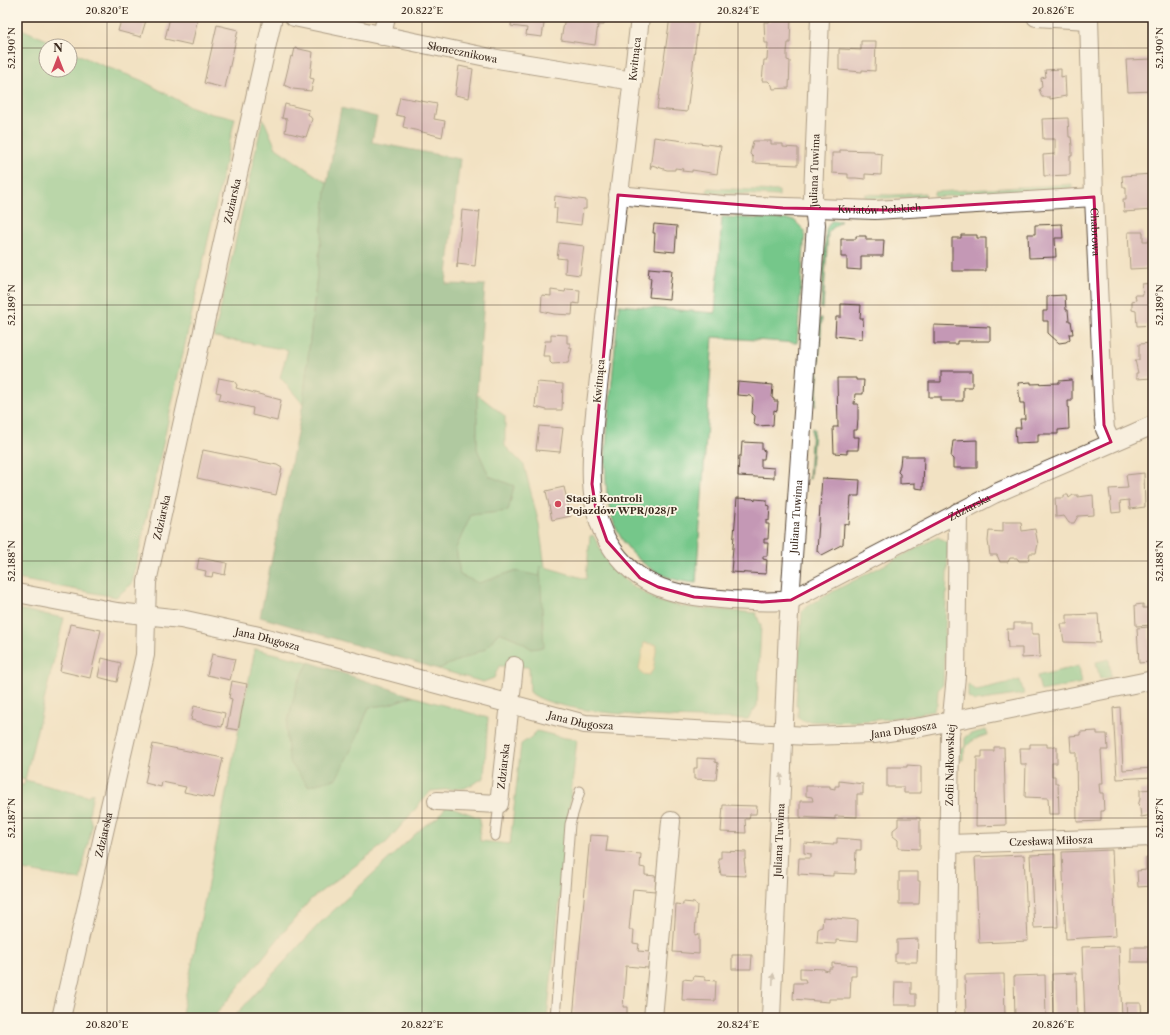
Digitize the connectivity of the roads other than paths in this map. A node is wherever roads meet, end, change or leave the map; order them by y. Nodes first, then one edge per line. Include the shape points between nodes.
1 (274, 17) edge
2 (294, 17) edge
3 (386, 17) edge
4 (640, 17) edge
5 (820, 17) edge
6 (1036, 17) edge
7 (1089, 19) edge
8 (382, 36) junction
9 (633, 81) junction
10 (618, 195) junction
11 (1094, 197) junction
12 (816, 209) junction
13 (1153, 425) edge
14 (1111, 442) junction
15 (958, 512) junction
16 (17, 593) edge
17 (791, 600) junction
18 (146, 615) junction
19 (514, 666) dead end
20 (1153, 680) edge
21 (510, 704) junction
22 (952, 721) junction
23 (783, 735) junction
24 (580, 791) dead end
25 (438, 801) dead end
26 (499, 804) junction
27 (671, 821) dead end
28 (495, 836) dead end
29 (1153, 837) edge
30 (949, 844) junction
31 (61, 1018) edge
32 (555, 1018) edge
33 (653, 1018) edge
34 (771, 1018) edge
35 (946, 1018) edge

1 - 18 street, Zdziarska via 147,582
2 - 8 street, Słonecznikowa
3 - 8 street
4 - 9 street, Kwitnąca
5 - 12 street, Juliana Tuwima via 813,197
6 - 7 street, Chabrowa
7 - 11 street, Chabrowa
8 - 9 street, Słonecznikowa via 491,58
9 - 10 street, Kwitnąca
10 - 12 street, Kwiatów Polskich via 723,205
10 - 17 street, Kwitnąca via 592,468 594,499 603,532 613,550 626,565 640,578 658,587 694,597 762,602
11 - 12 street, Kwiatów Polskich via 903,209
11 - 14 street, Chabrowa via 1104,421
12 - 17 street, Juliana Tuwima
13 - 14 street, Zdziarska
14 - 15 street, Zdziarska
15 - 17 street, Zdziarska
15 - 22 street, Zofii Nałkowskiej via 956,676
16 - 18 street, Jana Długosza via 116,612
17 - 23 street, Juliana Tuwima
18 - 21 street, Jana Długosza via 181,619 259,636
18 - 31 street, Zdziarska via 145,655
19 - 21 street, Zdziarska
20 - 22 street, Jana Długosza
21 - 23 street, Jana Długosza via 585,724
21 - 26 street, Zdziarska
22 - 23 street, Jana Długosza via 874,734
22 - 30 street, Zofii Nałkowskiej
34 -> 23 street, Juliana Tuwima
24 - 32 lane via 570,824
25 - 26 street
26 - 28 lane
27 - 33 street
29 - 30 street, Czesława Miłosza
30 - 35 street, Zofii Nałkowskiej

